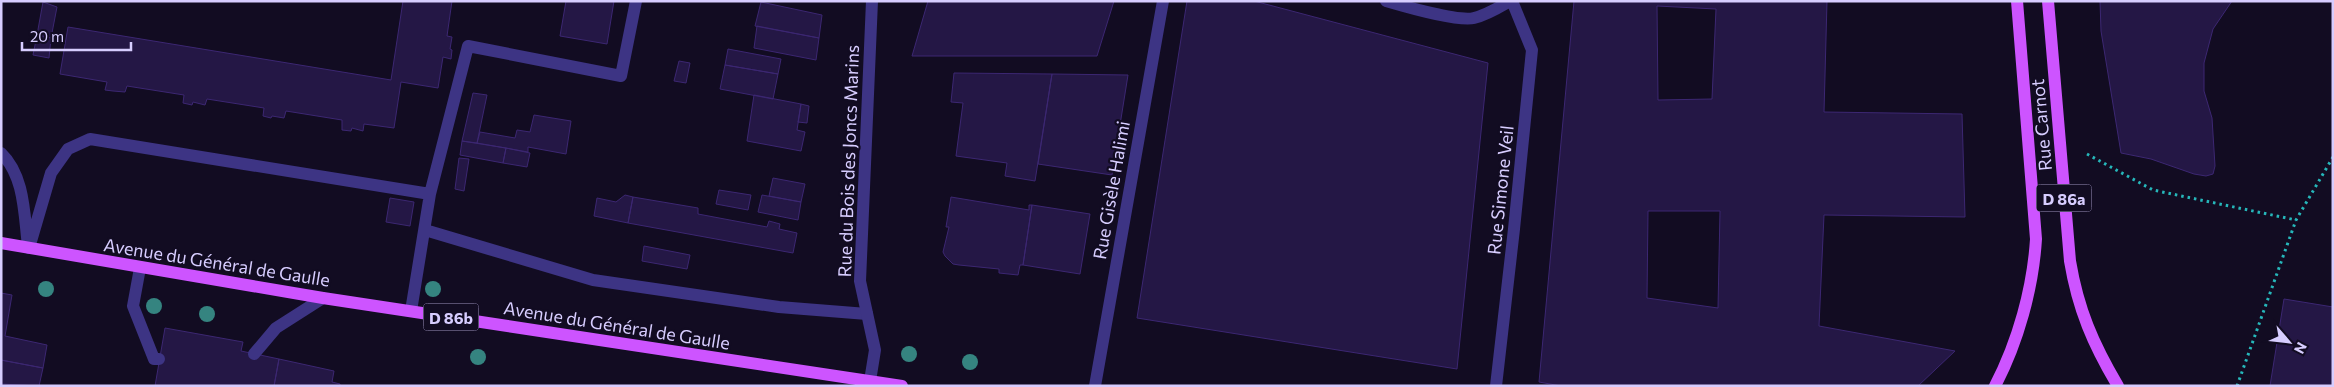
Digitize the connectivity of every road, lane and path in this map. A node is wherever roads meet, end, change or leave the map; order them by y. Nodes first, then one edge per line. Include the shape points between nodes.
1 (636, 1) edge
2 (872, 1) edge
3 (1163, 1) edge
4 (1386, 1) edge
5 (1511, 1) edge
6 (2017, 1) edge
7 (2048, 1) edge
8 (2059, 139) junction
9 (1, 153) edge
10 (2333, 156) edge
11 (430, 194) junction
12 (2296, 220) junction
13 (425, 230) junction
14 (1, 243) edge
15 (28, 248) junction
16 (140, 268) junction
17 (324, 298) junction
18 (411, 311) junction
19 (867, 314) junction
20 (254, 354) dead end
21 (159, 360) dead end
22 (870, 381) junction
23 (902, 386) edge
24 (1095, 386) edge
25 (1496, 386) edge
26 (1995, 386) edge
27 (2118, 386) edge
28 (2237, 386) edge

1 - 11 street via 621,76 468,46
2 - 19 street, Rue du Bois des Joncs Marins via 860,281
3 - 24 street, Rue Gisèle Halimi
4 - 5 street via 1472,19
5 - 25 street, Rue Simone Veil via 1532,50
6 - 26 main road, Rue Carnot / D 86a via 2035,246 2031,276 2013,344
7 - 8 main road, Rue Carnot / D 86a
8 - 12 path via 2153,190
8 - 27 main road, Rue Carnot / D 86a via 2074,287 2097,350
9 - 15 street via 8,160 21,191
10 - 12 path
11 - 13 street
11 - 15 street via 90,140 68,149 51,174
12 - 28 path
13 - 18 street
13 - 19 street via 593,280 779,307
14 - 15 main road, Avenue du Général de Gaulle / D 86b
15 - 16 main road, Avenue du Général de Gaulle / D 86b
16 - 17 main road, Avenue du Général de Gaulle / D 86b
16 - 21 street via 133,306 154,359
17 - 18 main road, Avenue du Général de Gaulle / D 86b
17 - 20 street via 276,328
18 - 22 main road, Avenue du Général de Gaulle / D 86b
19 - 22 street, Rue du Bois des Joncs Marins via 875,350
22 - 23 main road, Avenue du Général de Gaulle / D 86b

